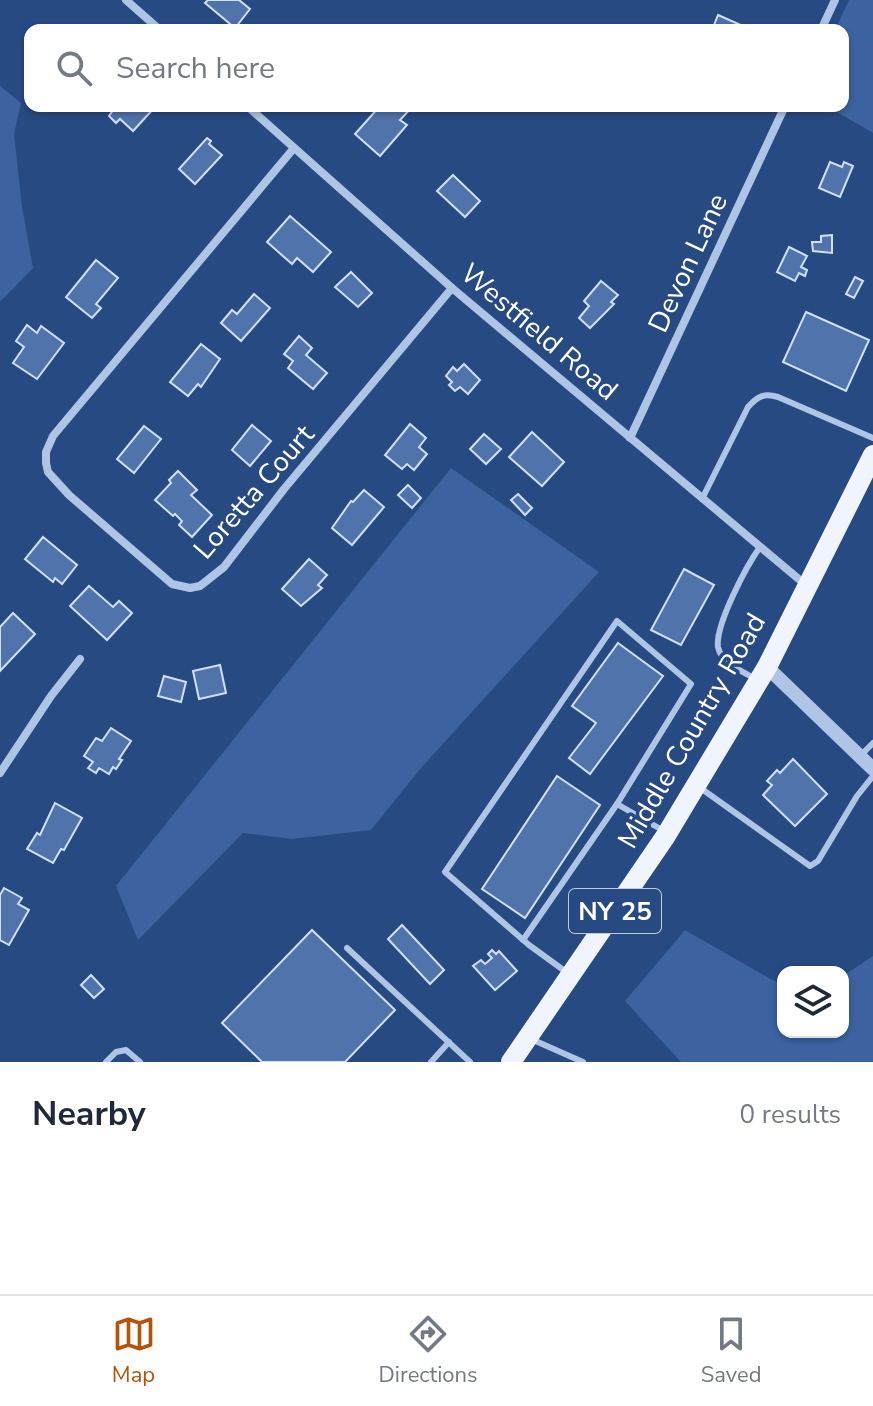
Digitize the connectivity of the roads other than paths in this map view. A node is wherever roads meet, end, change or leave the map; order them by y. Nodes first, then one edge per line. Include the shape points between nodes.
1 (126, 0) edge
2 (835, 0) edge
3 (153, 24) edge
4 (824, 24) edge
5 (254, 112) edge
6 (782, 112) edge
7 (294, 148) junction
8 (452, 288) junction
9 (630, 438) junction
10 (873, 438) edge
11 (871, 465) edge
12 (702, 499) junction
13 (760, 547) junction
14 (807, 586) junction
15 (80, 659) dead end
16 (763, 674) junction
17 (873, 743) edge
18 (860, 756) junction
19 (873, 769) edge
20 (0, 773) edge
21 (873, 776) edge
22 (696, 785) junction
23 (617, 804) junction
24 (667, 833) junction
25 (523, 940) junction
26 (347, 948) dead end
27 (572, 976) junction
28 (528, 1038) junction
29 (449, 1042) junction
30 (106, 1062) edge
31 (140, 1062) edge
32 (431, 1062) edge
33 (470, 1062) edge
34 (511, 1062) edge
35 (583, 1062) edge

1 - 3 street
2 - 4 street
5 - 7 street, Westfield Road
6 - 9 street, Devon Lane
7 - 8 street, Westfield Road
7 - 8 street, Loretta Court via 53,436 46,452 48,472 101,524 172,584 200,586 224,567
8 - 9 street, Westfield Road
9 - 12 street, Westfield Road
10 - 12 lane via 778,397 757,397
11 - 14 main road, Middle Country Road / NY 25
12 - 13 street, Westfield Road
13 - 14 street, Westfield Road
13 - 16 lane via 736,588 718,647 730,664
14 - 16 main road, Middle Country Road / NY 25
15 - 20 street
16 - 18 street
16 - 22 main road, Middle Country Road / NY 25
17 - 18 lane
18 - 19 street
21 - 22 lane via 810,866
22 - 24 main road, Middle Country Road / NY 25
23 - 24 lane
23 - 25 lane
23 - 25 lane via 691,684 617,621 445,872
24 - 27 main road, Middle Country Road / NY 25
25 - 27 lane
26 - 29 lane
27 - 28 main road, Middle Country Road / NY 25
28 - 34 main road, Middle Country Road / NY 25
28 - 35 lane
29 - 32 lane
29 - 33 lane
30 - 31 lane via 126,1050

